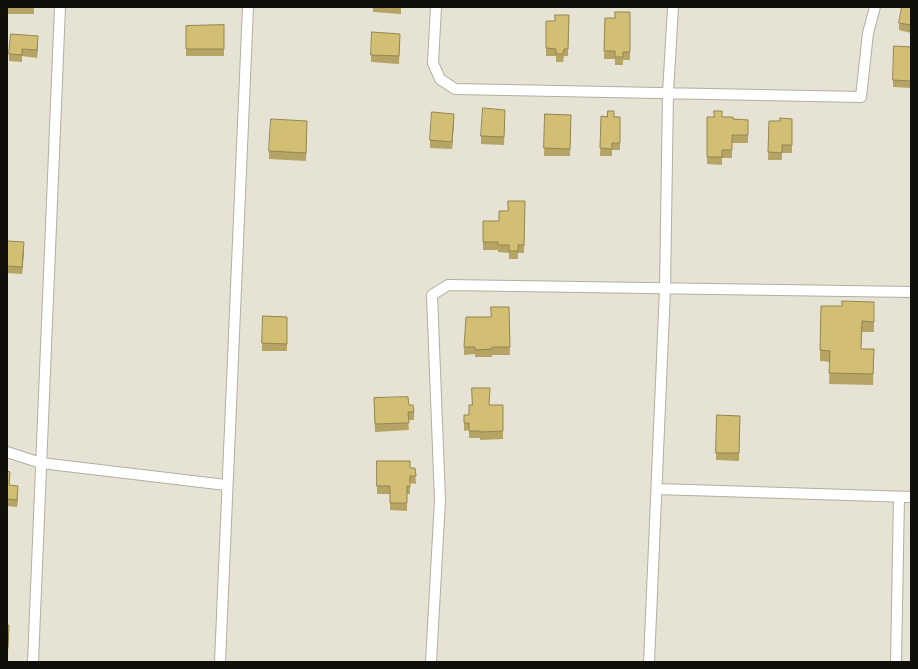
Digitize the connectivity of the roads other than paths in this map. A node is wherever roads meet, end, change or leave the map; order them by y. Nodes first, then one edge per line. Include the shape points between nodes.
1 (60, 7) edge
2 (248, 7) edge
3 (436, 7) edge
4 (673, 7) edge
5 (875, 7) edge
6 (668, 93) junction
7 (665, 289) junction
8 (911, 292) edge
9 (7, 452) edge
10 (41, 463) junction
11 (226, 485) junction
12 (657, 489) junction
13 (899, 497) junction
14 (911, 497) edge
15 (33, 662) edge
16 (220, 662) edge
17 (431, 662) edge
18 (649, 662) edge
19 (896, 662) edge

1 - 10 lane
2 - 11 lane
3 - 6 lane via 433,63 440,79 455,88
4 - 6 lane
5 - 6 lane via 868,33 861,97
6 - 7 lane
7 - 8 lane
7 - 12 lane
7 - 17 lane via 448,285 432,295 440,500
9 - 10 lane
10 - 11 lane
10 - 15 lane
11 - 16 lane
12 - 13 lane
12 - 18 lane
13 - 14 lane
13 - 19 lane

